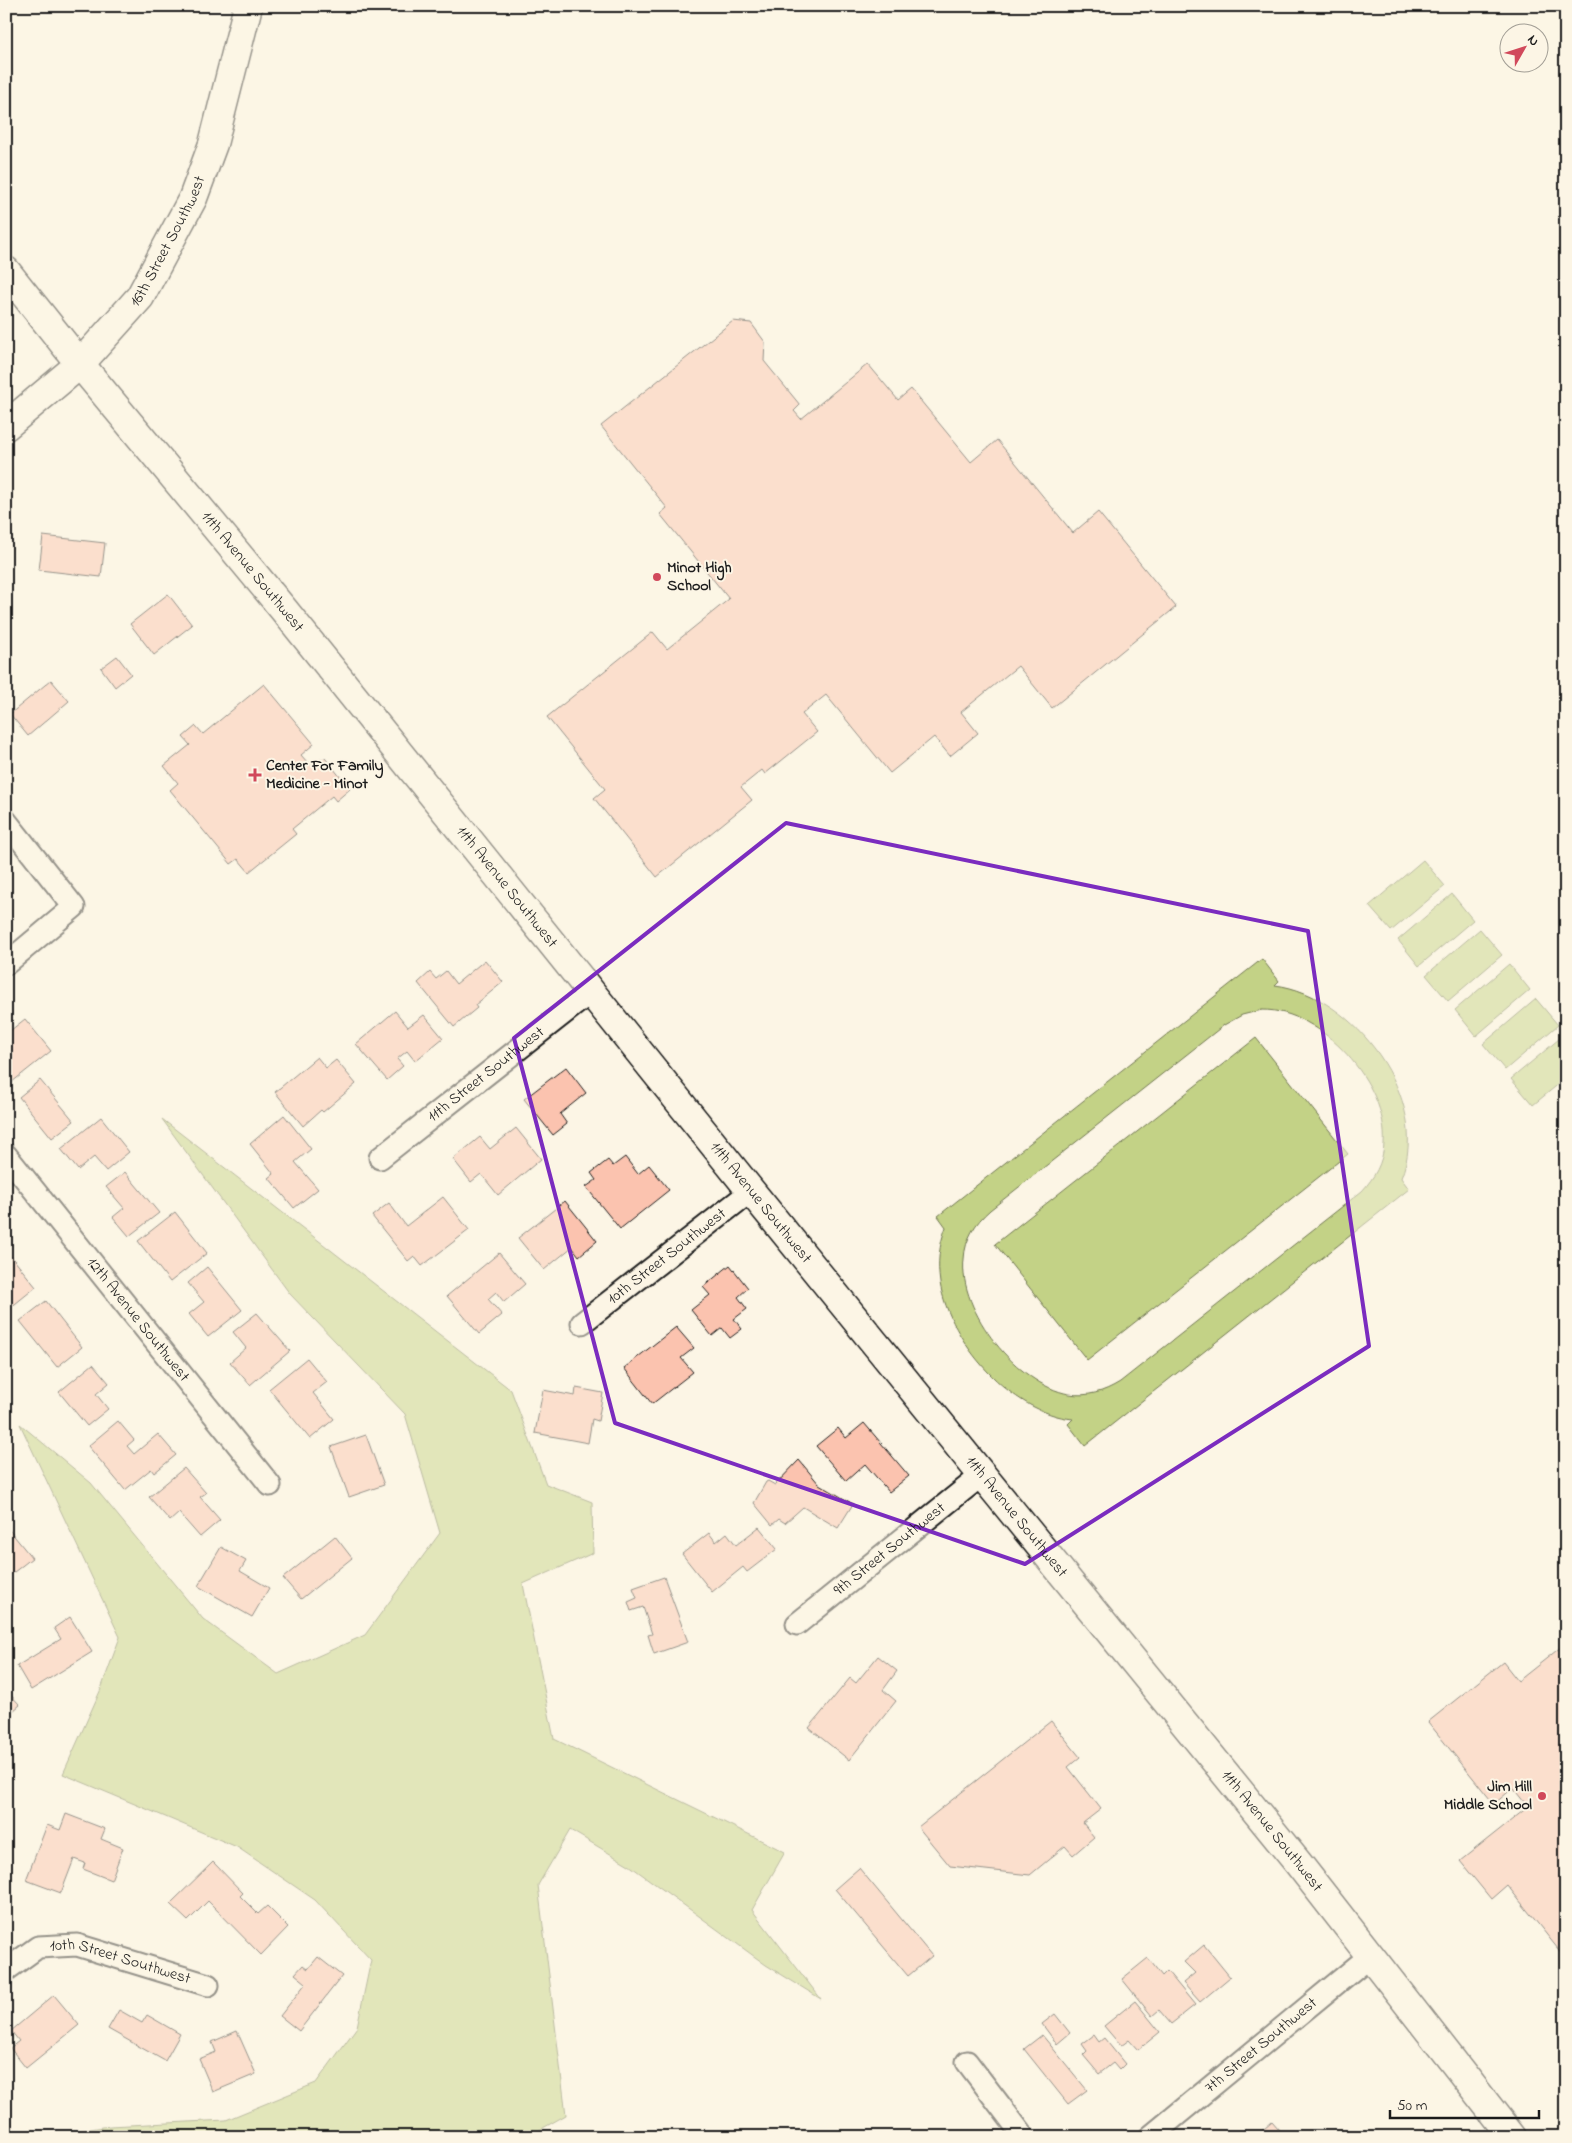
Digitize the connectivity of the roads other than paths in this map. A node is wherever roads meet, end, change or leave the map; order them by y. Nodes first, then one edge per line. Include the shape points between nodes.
1 (248, 6) edge
2 (6, 271) edge
3 (80, 364) junction
4 (6, 426) edge
5 (6, 821) edge
6 (6, 964) edge
7 (592, 992) junction
8 (6, 1156) edge
9 (380, 1158) dead end
10 (751, 1190) junction
11 (582, 1323) dead end
12 (982, 1475) junction
13 (270, 1485) dead end
14 (797, 1624) dead end
15 (1371, 1955) junction
16 (6, 1970) edge
17 (208, 1985) dead end
18 (967, 2062) dead end
19 (1024, 2137) edge
20 (1150, 2137) edge
21 (1512, 2137) edge

1 - 3 street, 16th Street Southwest via 213,144 193,198 140,297
2 - 3 street, 11th Avenue Southwest
3 - 4 street, 16th Street Southwest
3 - 7 street, 11th Avenue Southwest via 284,610
5 - 6 street via 74,906
7 - 9 street, 11th Street Southwest
7 - 10 street, 11th Avenue Southwest
8 - 13 street, 12th Avenue Southwest
10 - 11 street, 10th Street Southwest
10 - 12 street, 11th Avenue Southwest
12 - 14 street, 9th Street Southwest
12 - 15 street, 11th Avenue Southwest
15 - 20 street, 7th Street Southwest
15 - 21 street, 11th Avenue Southwest
16 - 17 street, 10th Street Southwest via 38,1947 77,1945
18 - 19 street

